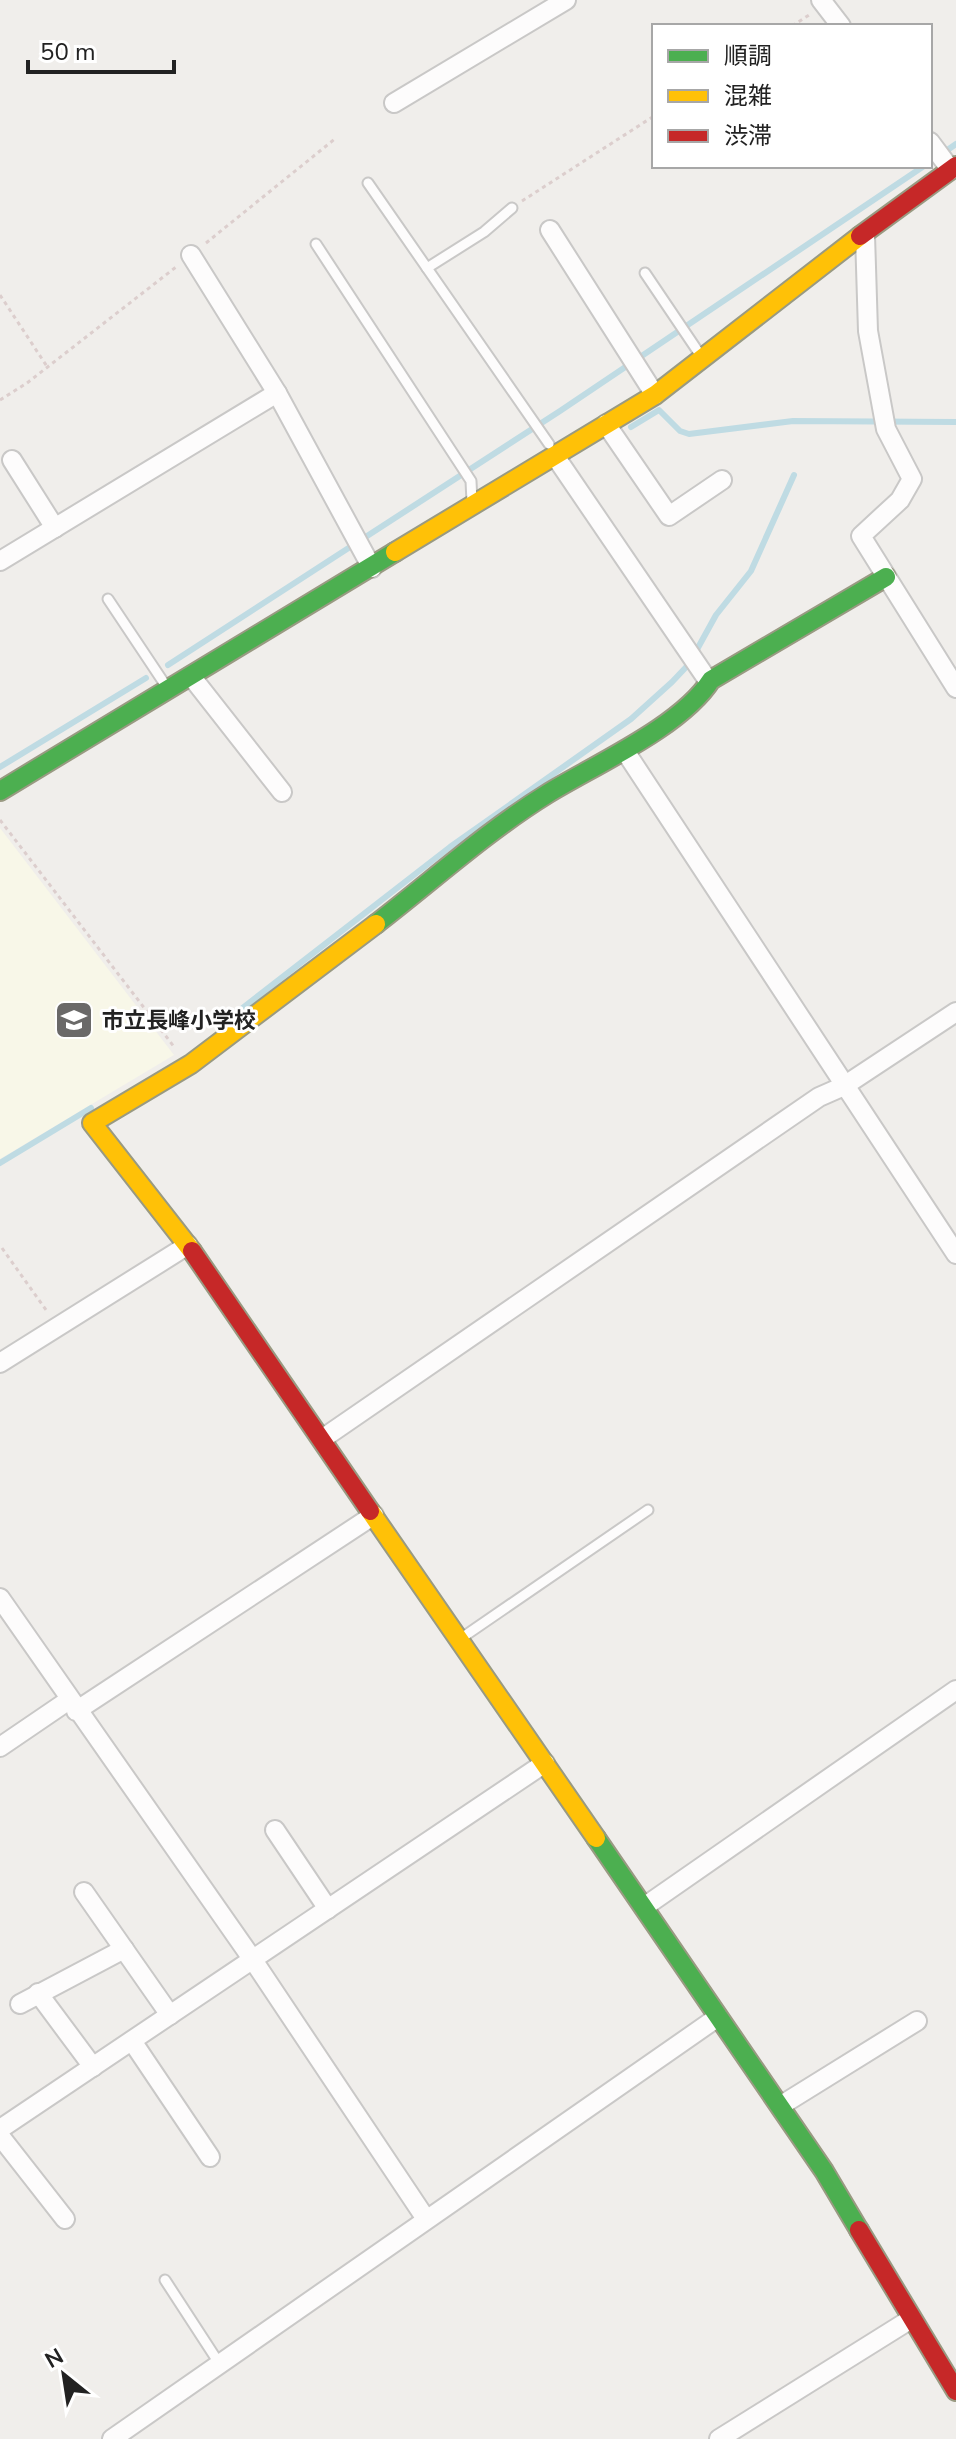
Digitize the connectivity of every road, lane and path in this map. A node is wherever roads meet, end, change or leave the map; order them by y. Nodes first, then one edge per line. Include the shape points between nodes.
1 (566, 0) edge
2 (821, 0) edge
3 (839, 24) edge
4 (394, 103) dead end
5 (652, 117) edge
6 (336, 138) dead end
7 (932, 144) edge
8 (954, 168) edge
9 (368, 183) dead end
10 (512, 208) joint
11 (550, 230) dead end
12 (865, 235) junction
13 (316, 244) dead end
14 (191, 255) junction
15 (427, 268) junction
16 (645, 273) dead end
17 (0, 295) edge
18 (703, 359) junction
19 (48, 368) junction
20 (277, 393) junction
21 (655, 395) junction
22 (0, 400) edge
23 (606, 424) junction
24 (552, 450) junction
25 (12, 460) dead end
26 (722, 480) dead end
27 (473, 507) junction
28 (55, 528) junction
29 (0, 561) edge
30 (372, 568) junction
31 (886, 577) junction
32 (108, 599) dead end
33 (191, 676) junction
34 (709, 682) junction
35 (168, 688) junction
36 (956, 688) edge
37 (625, 751) junction
38 (1, 788) edge
39 (282, 792) dead end
40 (0, 820) edge
41 (956, 1012) edge
42 (177, 1051) dead end
43 (844, 1086) junction
44 (188, 1245) junction
45 (2, 1248) dead end
46 (956, 1254) edge
47 (57, 1327) junction
48 (0, 1363) edge
49 (322, 1439) junction
50 (648, 1510) dead end
51 (374, 1515) junction
52 (0, 1598) edge
53 (460, 1639) junction
54 (956, 1690) edge
55 (72, 1705) junction
56 (0, 1747) edge
57 (545, 1763) junction
58 (275, 1830) dead end
59 (84, 1892) dead end
60 (644, 1907) junction
61 (328, 1909) junction
62 (124, 1949) junction
63 (253, 1960) junction
64 (38, 1993) junction
65 (20, 2004) dead end
66 (170, 2015) junction
67 (718, 2017) junction
68 (917, 2021) dead end
69 (132, 2041) junction
70 (93, 2067) junction
71 (780, 2106) junction
72 (0, 2129) edge
73 (0, 2136) edge
74 (210, 2157) dead end
75 (65, 2219) dead end
76 (426, 2219) junction
77 (165, 2280) dead end
78 (911, 2319) junction
79 (219, 2363) junction
80 (956, 2391) edge
81 (112, 2439) edge
82 (719, 2439) edge

1 - 4 street
2 - 3 street
5 - 10 path
6 - 14 path
7 - 8 street
8 - 12 street
9 - 15 lane
10 - 15 lane
11 - 21 street
12 - 18 street
12 - 31 street via 868,331 886,429 912,479 900,500 861,536
13 - 27 lane via 471,481
14 - 19 path
14 - 20 street
15 - 24 lane
16 - 18 lane
17 - 19 path
18 - 21 street
19 - 22 path
20 - 28 street
20 - 30 street
21 - 23 street
23 - 24 street
23 - 26 street via 669,516
24 - 27 street
24 - 34 street
25 - 28 street
27 - 30 street
28 - 29 street
30 - 33 street
31 - 34 street
31 - 36 street
32 - 35 lane
33 - 35 street
33 - 39 street
34 - 37 street via 702,694
35 - 38 street
37 - 43 street
37 - 44 street via 545,795 191,1064 92,1123
40 - 42 path
41 - 43 street
43 - 46 street
43 - 49 street via 819,1097
44 - 47 street
44 - 49 street
45 - 47 path
47 - 48 street
49 - 51 street
50 - 53 lane
51 - 53 street
51 - 55 street
52 - 55 street
53 - 57 street
54 - 60 street
55 - 56 street
55 - 63 street
57 - 60 street
57 - 61 street
58 - 61 street
59 - 62 street
60 - 67 street
61 - 63 street
62 - 64 street
62 - 66 street
63 - 66 street
63 - 76 street
64 - 65 street
64 - 70 street
66 - 69 street
67 - 71 street
67 - 76 street
68 - 71 street
69 - 70 street
69 - 74 street
70 - 72 street
71 - 78 street
73 - 75 street
76 - 79 street
77 - 79 lane
78 - 80 street
78 - 82 street
79 - 81 street

